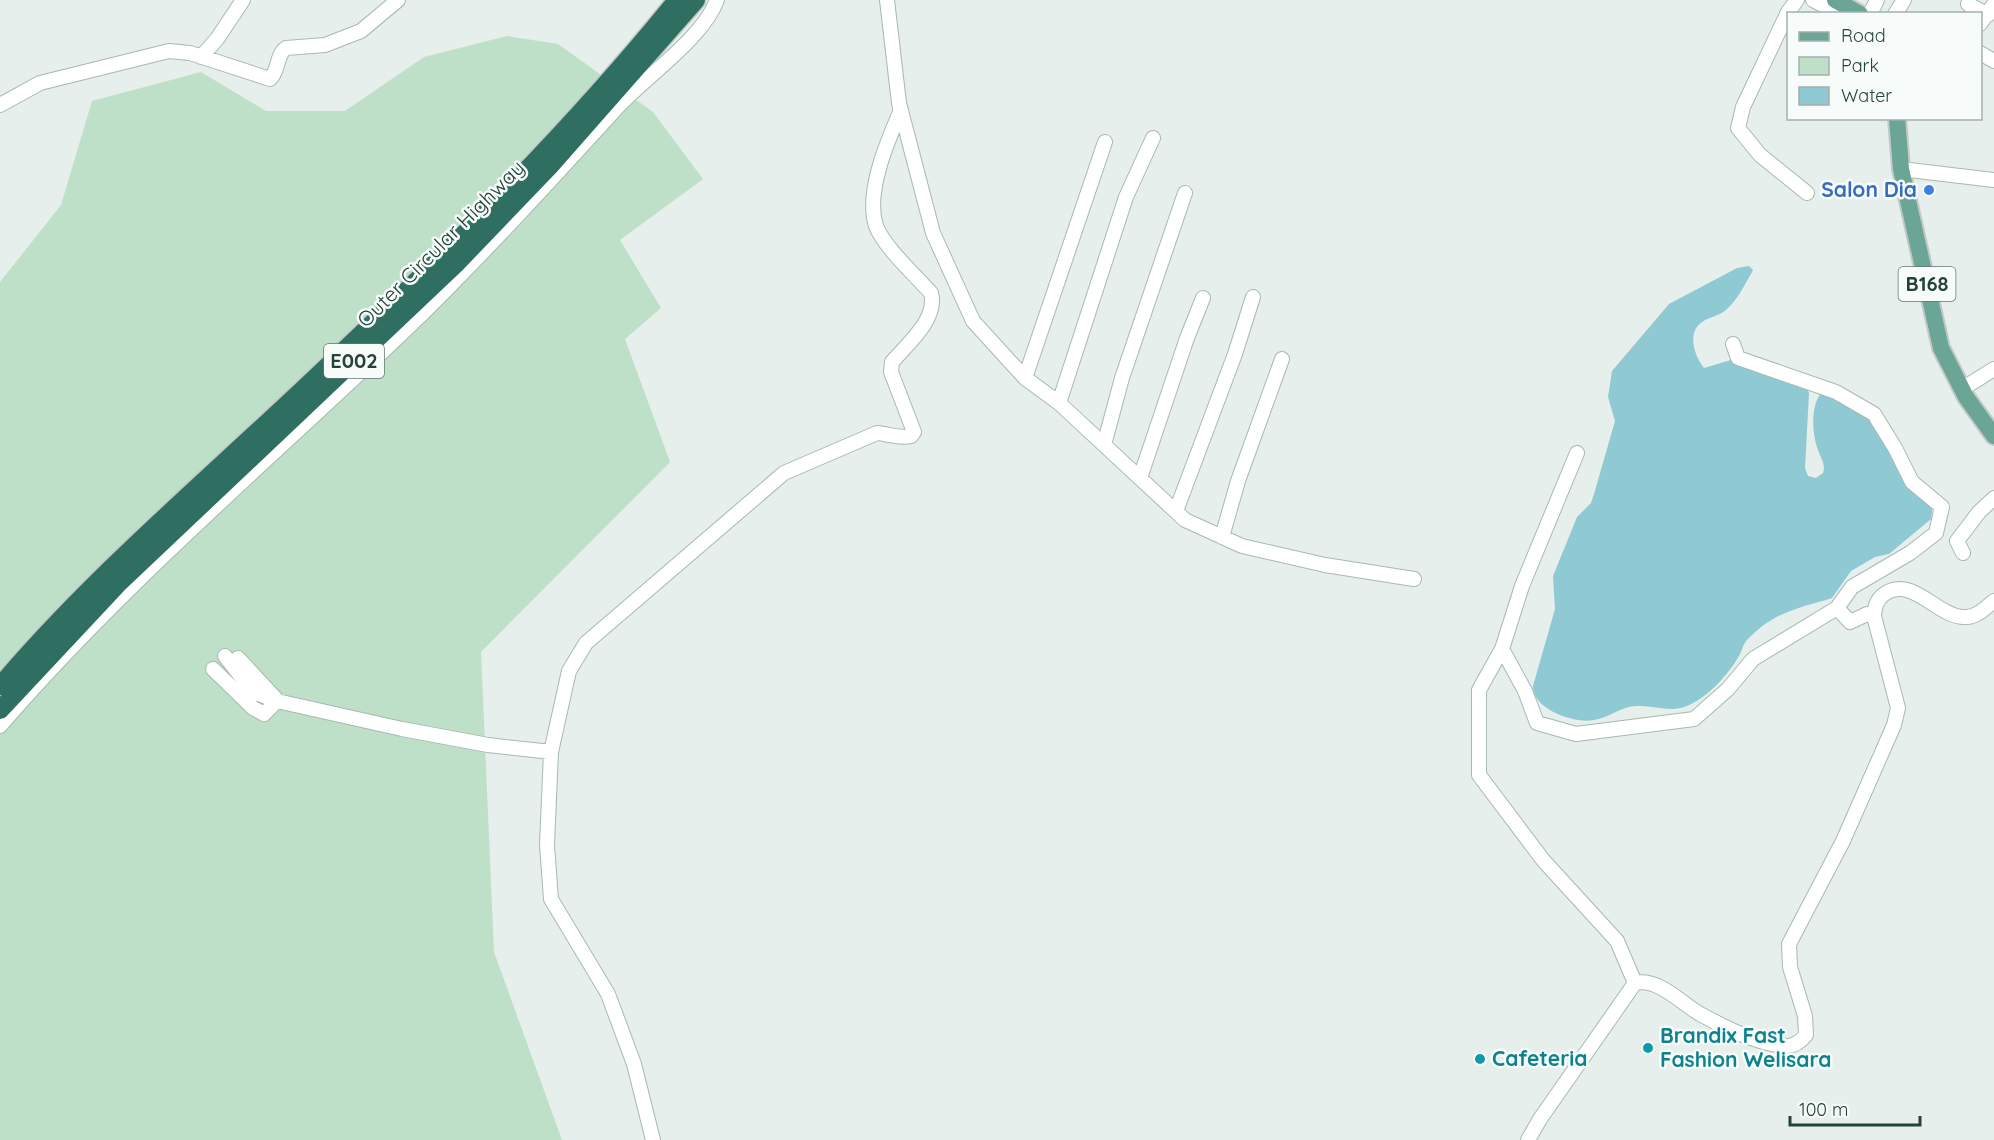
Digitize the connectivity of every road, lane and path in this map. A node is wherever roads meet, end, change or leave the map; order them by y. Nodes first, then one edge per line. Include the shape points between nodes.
1 (243, 0) edge
2 (398, 0) edge
3 (678, 0) edge
4 (696, 0) edge
5 (717, 0) edge
6 (887, 0) edge
7 (1813, 0) edge
8 (1836, 0) edge
9 (1968, 4) dead end
10 (1837, 12) edge
11 (1857, 12) edge
12 (1787, 14) edge
13 (1988, 14) edge
14 (201, 57) junction
15 (0, 105) edge
16 (901, 110) junction
17 (1897, 120) edge
18 (1153, 138) dead end
19 (1105, 142) dead end
20 (1901, 169) junction
21 (1994, 180) edge
22 (1185, 193) dead end
23 (1807, 193) dead end
24 (1253, 297) dead end
25 (1203, 298) dead end
26 (1733, 344) dead end
27 (1282, 359) dead end
28 (1994, 369) edge
29 (1025, 378) junction
30 (1962, 389) junction
31 (1059, 403) junction
32 (1994, 436) edge
33 (1104, 445) junction
34 (1577, 453) dead end
35 (1140, 478) junction
36 (1994, 498) edge
37 (1176, 512) junction
38 (1222, 537) junction
39 (1963, 553) dead end
40 (1414, 579) dead end
41 (1994, 601) edge
42 (1837, 608) junction
43 (1874, 616) junction
44 (1502, 649) junction
45 (231, 657) dead end
46 (213, 669) dead end
47 (0, 686) edge
48 (277, 701) junction
49 (0, 710) edge
50 (0, 726) edge
51 (551, 752) junction
52 (1635, 983) junction
53 (653, 1140) edge
54 (1528, 1140) edge

1 - 14 street
2 - 14 street via 361,31 325,45 286,48 270,79
3 - 47 highway, Outer Circular Highway / E002 via 497,201 102,578
4 - 49 highway, Outer Circular Highway / E002 via 550,166 456,264 118,584
5 - 50 street via 699,29 625,98 419,316 109,611
6 - 16 street
7 - 10 street
8 - 11 main road
9 - 13 street
12 - 23 street via 1743,107 1738,128 1760,155
14 - 15 street via 169,51 40,83
16 - 29 street via 933,233 973,321
16 - 51 street via 882,153 874,209 883,238 931,294 934,304 931,315 892,362 891,372 914,432 902,439 877,433 784,473 586,644 569,671
17 - 20 main road, B168
18 - 31 street via 1126,197
19 - 29 street
20 - 21 street
20 - 30 main road, B168 via 1941,348
22 - 33 street via 1122,378
24 - 37 street
25 - 35 street
26 - 42 street via 1738,358 1836,392 1874,414 1912,482 1942,507 1936,533 1852,587
27 - 38 street
28 - 30 street
29 - 31 street
30 - 32 main road, B168
31 - 33 street
33 - 35 street
34 - 44 street via 1522,586
35 - 37 street
36 - 39 street via 1957,541
37 - 38 street
38 - 40 street via 1242,546 1325,565
41 - 43 street via 1974,616 1963,618 1915,592 1899,589 1880,598
42 - 43 street via 1850,622 1867,614
42 - 44 street via 1753,659 1728,689 1694,719 1647,726 1575,734 1537,723
43 - 52 street via 1898,708 1842,841 1790,944 1790,967 1805,1016 1806,1035 1799,1043 1787,1046 1752,1037 1701,1014 1654,984
44 - 52 street via 1479,690 1479,775 1543,860 1617,941
45 - 48 street
46 - 48 street via 264,714
48 - 51 street via 488,745
51 - 53 street via 547,845 551,899 608,994 634,1064
52 - 54 street

